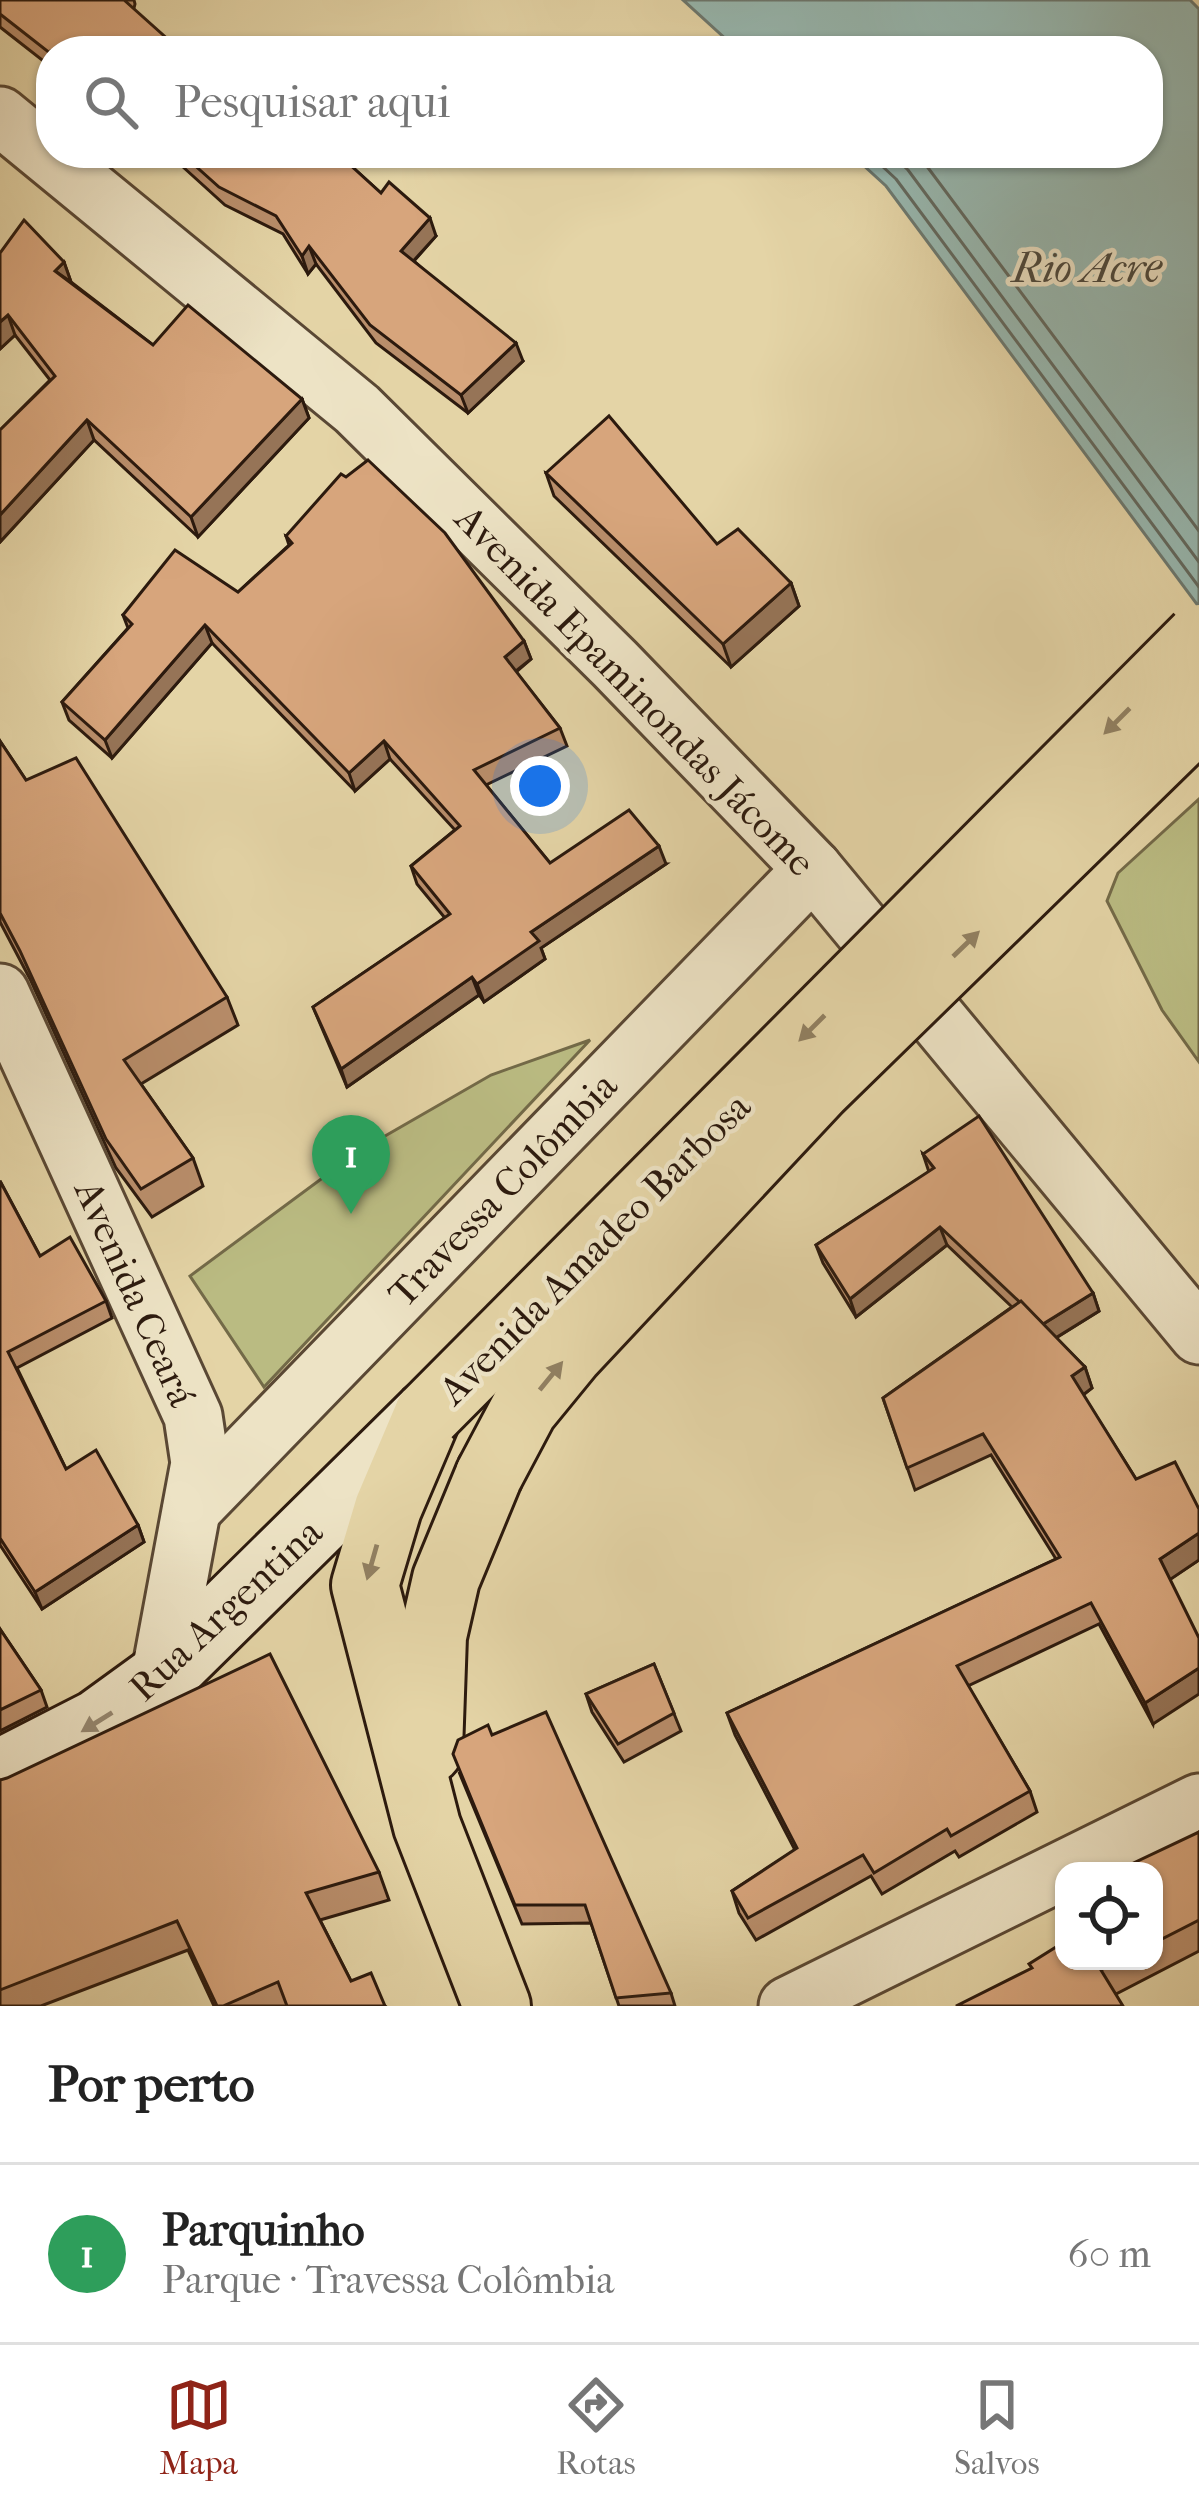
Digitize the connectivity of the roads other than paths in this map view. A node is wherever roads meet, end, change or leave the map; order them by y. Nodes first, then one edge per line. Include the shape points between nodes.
1 (0, 116) edge
2 (36, 146) edge
3 (63, 168) edge
4 (1199, 638) edge
5 (1199, 716) edge
6 (813, 868) junction
7 (0, 993) edge
8 (1199, 1335) edge
9 (428, 1414) junction
10 (192, 1509) junction
11 (160, 1678) junction
12 (0, 1773) edge
13 (1199, 1803) edge
14 (427, 1826) junction
15 (497, 2006) edge
16 (788, 2006) edge

1 - 2 street, Avenida Epaminondas Jácome
3 - 6 street, Avenida Epaminondas Jácome via 357,409
4 -> 9 main road, Avenida Amadeo Barbosa, bridge
14 -> 5 main road, Avenida Amadeo Barbosa, bridge via 433,1636 446,1579 524,1409 818,1088
6 - 8 street, Avenida Epaminondas Jácome
6 - 10 street, Travessa Colômbia
7 - 10 street, Avenida Ceará via 193,1416 200,1463
9 - 11 street, Rua Argentina
9 -> 14 main road, Avenida Amadeo Barbosa via 365,1585
10 - 11 street, Avenida Ceará
11 -> 12 street, Rua Argentina via 98,1723
13 - 16 street
14 - 15 main road, Avenida Amadeo Barbosa

